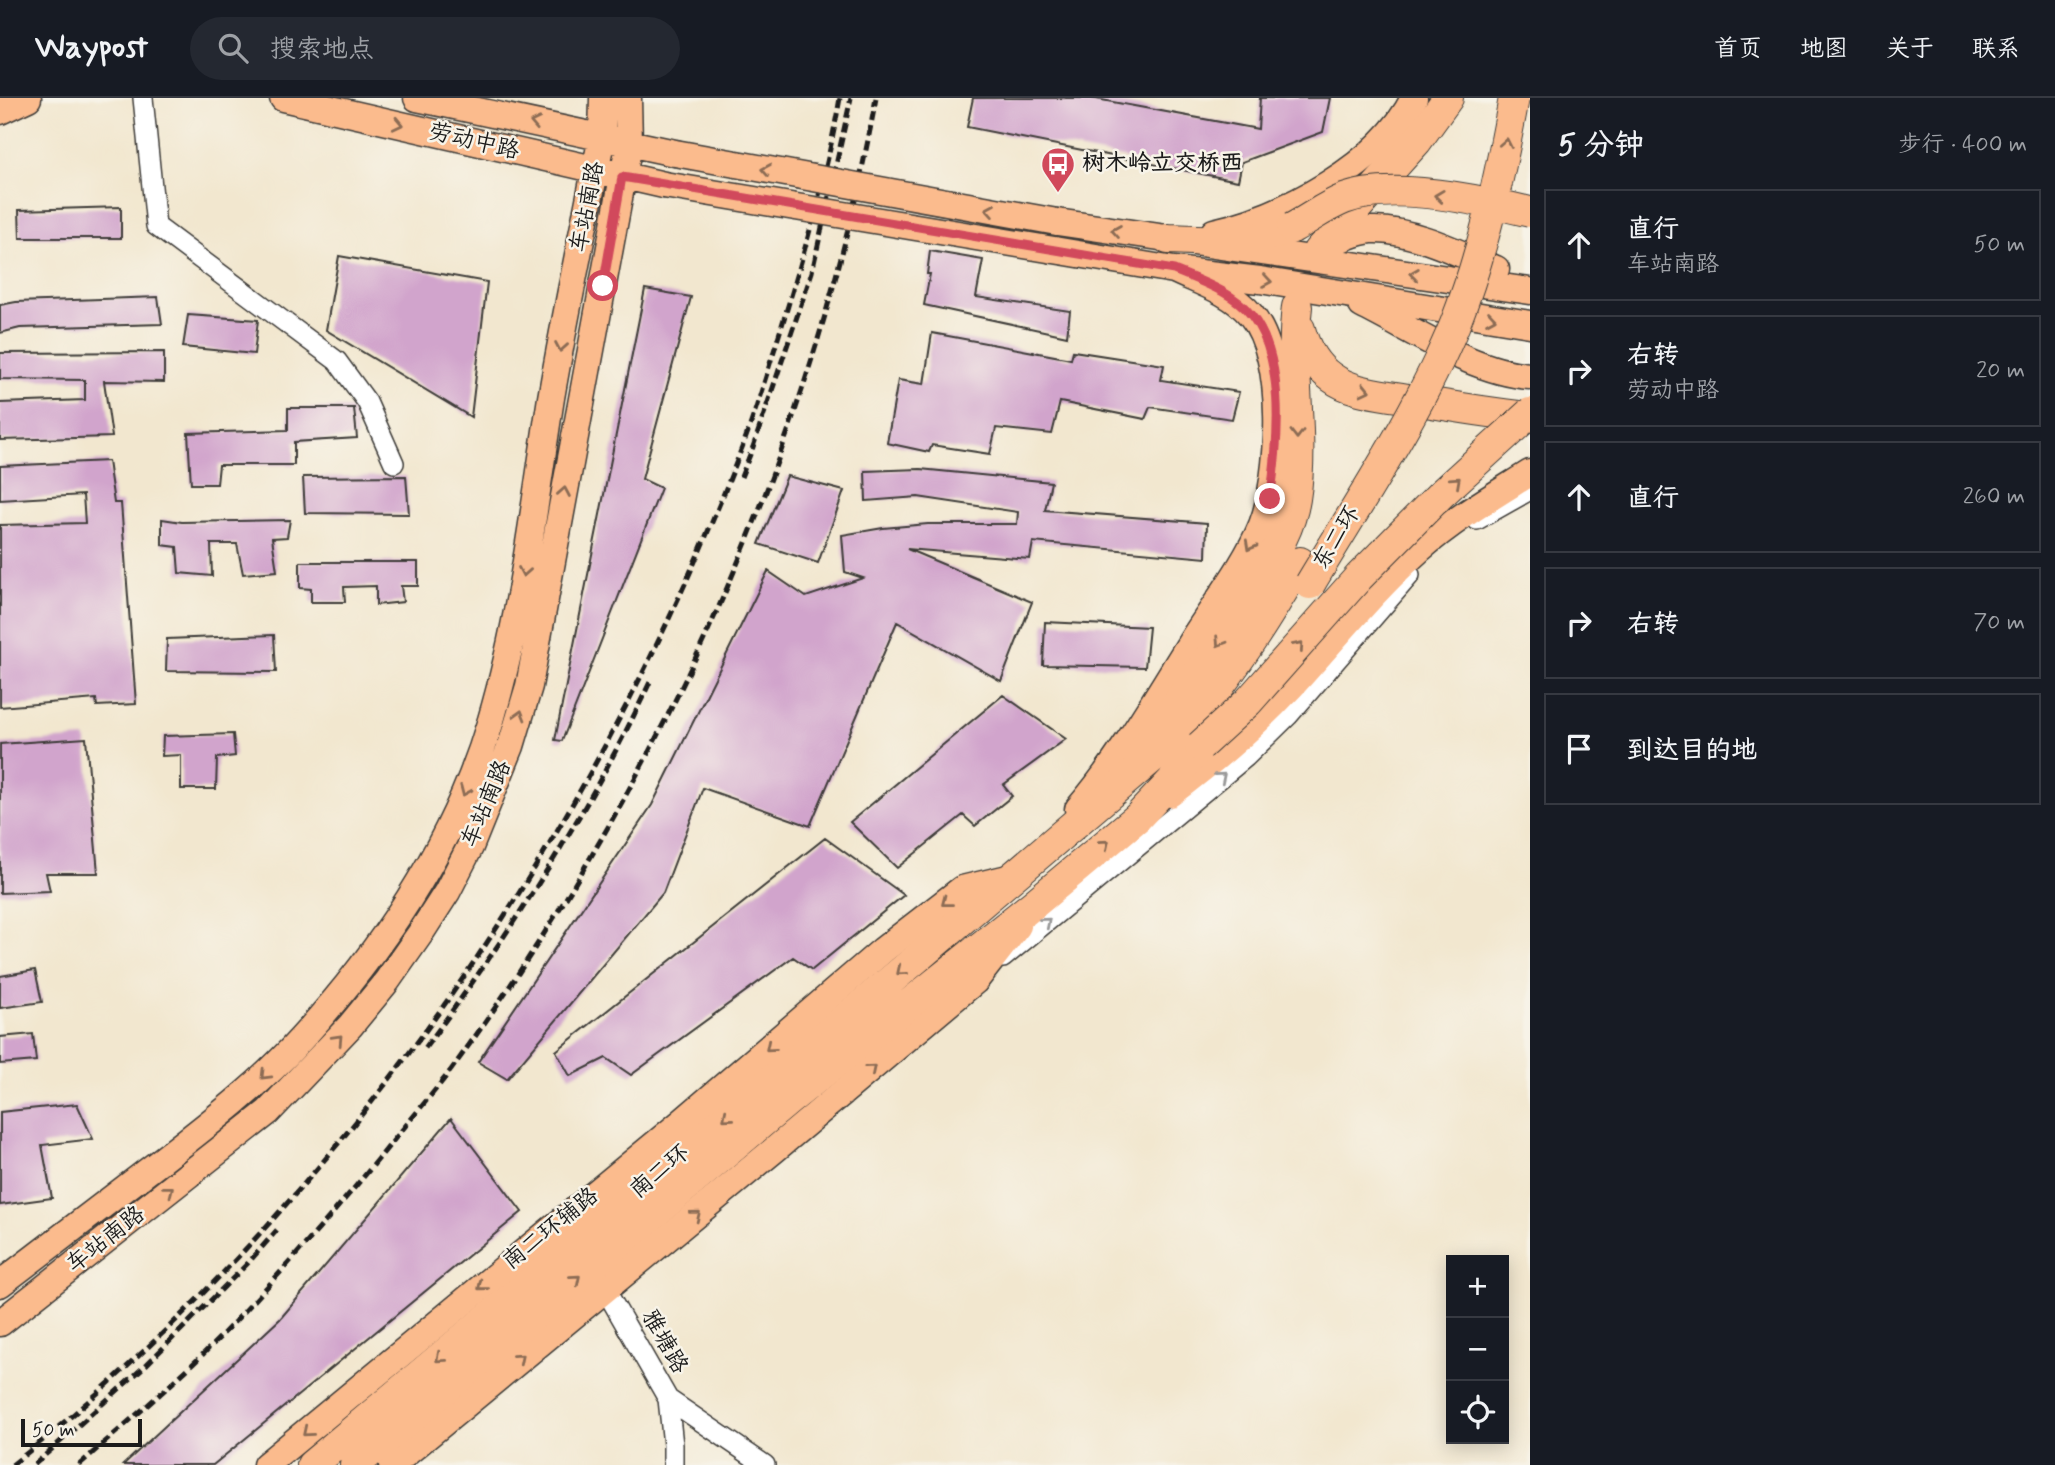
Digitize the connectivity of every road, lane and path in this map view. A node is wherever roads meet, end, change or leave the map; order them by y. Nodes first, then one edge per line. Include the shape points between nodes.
1 (28, 98) edge
2 (143, 98) edge
3 (283, 98) edge
4 (417, 98) edge
5 (603, 98) edge
6 (628, 98) edge
7 (1414, 98) edge
8 (1448, 98) edge
9 (1494, 98) edge
10 (1514, 98) edge
11 (0, 111) edge
12 (601, 137) junction
13 (629, 144) junction
14 (595, 170) junction
15 (622, 177) junction
16 (1530, 212) edge
17 (1168, 239) junction
18 (1318, 251) joint
19 (1174, 270) junction
20 (1530, 282) edge
21 (1530, 291) edge
22 (1339, 293) junction
23 (1530, 324) edge
24 (1530, 376) edge
25 (1530, 415) edge
26 (394, 463) dead end
27 (1530, 473) edge
28 (1530, 490) edge
29 (1200, 746) junction
30 (1108, 797) junction
31 (1137, 818) junction
32 (1046, 846) junction
33 (1008, 878) junction
34 (1034, 904) junction
35 (975, 981) junction
36 (0, 1284) edge
37 (605, 1289) junction
38 (0, 1323) edge
39 (668, 1399) junction
40 (266, 1465) edge
41 (312, 1465) edge
42 (355, 1465) edge
43 (392, 1465) edge
44 (673, 1465) edge
45 (765, 1465) edge

1 - 11 main road
2 - 26 street via 156,226 337,361 367,402
3 -> 14 main road, 劳动中路
12 -> 4 main road, 劳动中路
5 - 12 main road, 车站南路
6 - 13 main road, 车站南路
7 - 17 main road via 1390,133 1329,183 1243,226
8 - 18 highway via 1417,141
9 - 30 highway, 东二环 via 1461,250 1435,319 1393,407 1277,602 1212,698 1185,730
29 -> 10 highway, 东二环, bridge via 1291,614 1433,371 1482,248
12 - 13 main road, 劳动中路
12 - 14 main road, 车站南路
13 - 15 main road, 车站南路
17 -> 13 main road, 劳动中路, bridge
14 - 15 main road, 劳动中路
14 -> 36 main road, 车站南路 via 503,675 473,772 425,874 355,977 246,1095
15 - 19 main road, 劳动中路, bridge
38 -> 15 main road, 车站南路 via 268,1112 365,1008 447,892 492,796 529,685
16 -> 17 highway, bridge via 1436,195 1371,193 1344,199 1292,228 1262,238
21 -> 17 main road, 劳动中路
18 - 20 main road via 1349,235 1373,230 1414,236
19 -> 22 main road
19 -> 32 main road via 1233,299 1252,315 1262,335 1275,376 1275,466 1270,499 1236,571 1128,744
22 -> 23 main road
22 - 24 main road via 1484,365 1510,375
29 -> 25 highway, bridge via 1248,702 1432,502
25 - 30 highway via 1486,413 1355,389 1332,379 1304,344 1297,307 1297,480 1286,530 1204,668
27 - 31 main road via 1462,515 1422,548 1242,735
35 -> 28 street via 1245,757 1288,716 1437,549
29 - 31 highway, 东二环
30 - 32 highway, 东二环
34 -> 31 highway, 东二环
32 - 33 highway, 东二环
33 -> 40 main road, 南二环辅路 via 962,889 883,950
33 -> 41 highway, 南二环
34 - 35 main road
42 -> 34 highway, 南二环 via 779,1109
37 -> 35 main road
37 - 39 street, 雅塘路
43 -> 37 main road
39 - 44 street, 雅塘路
39 - 45 street

